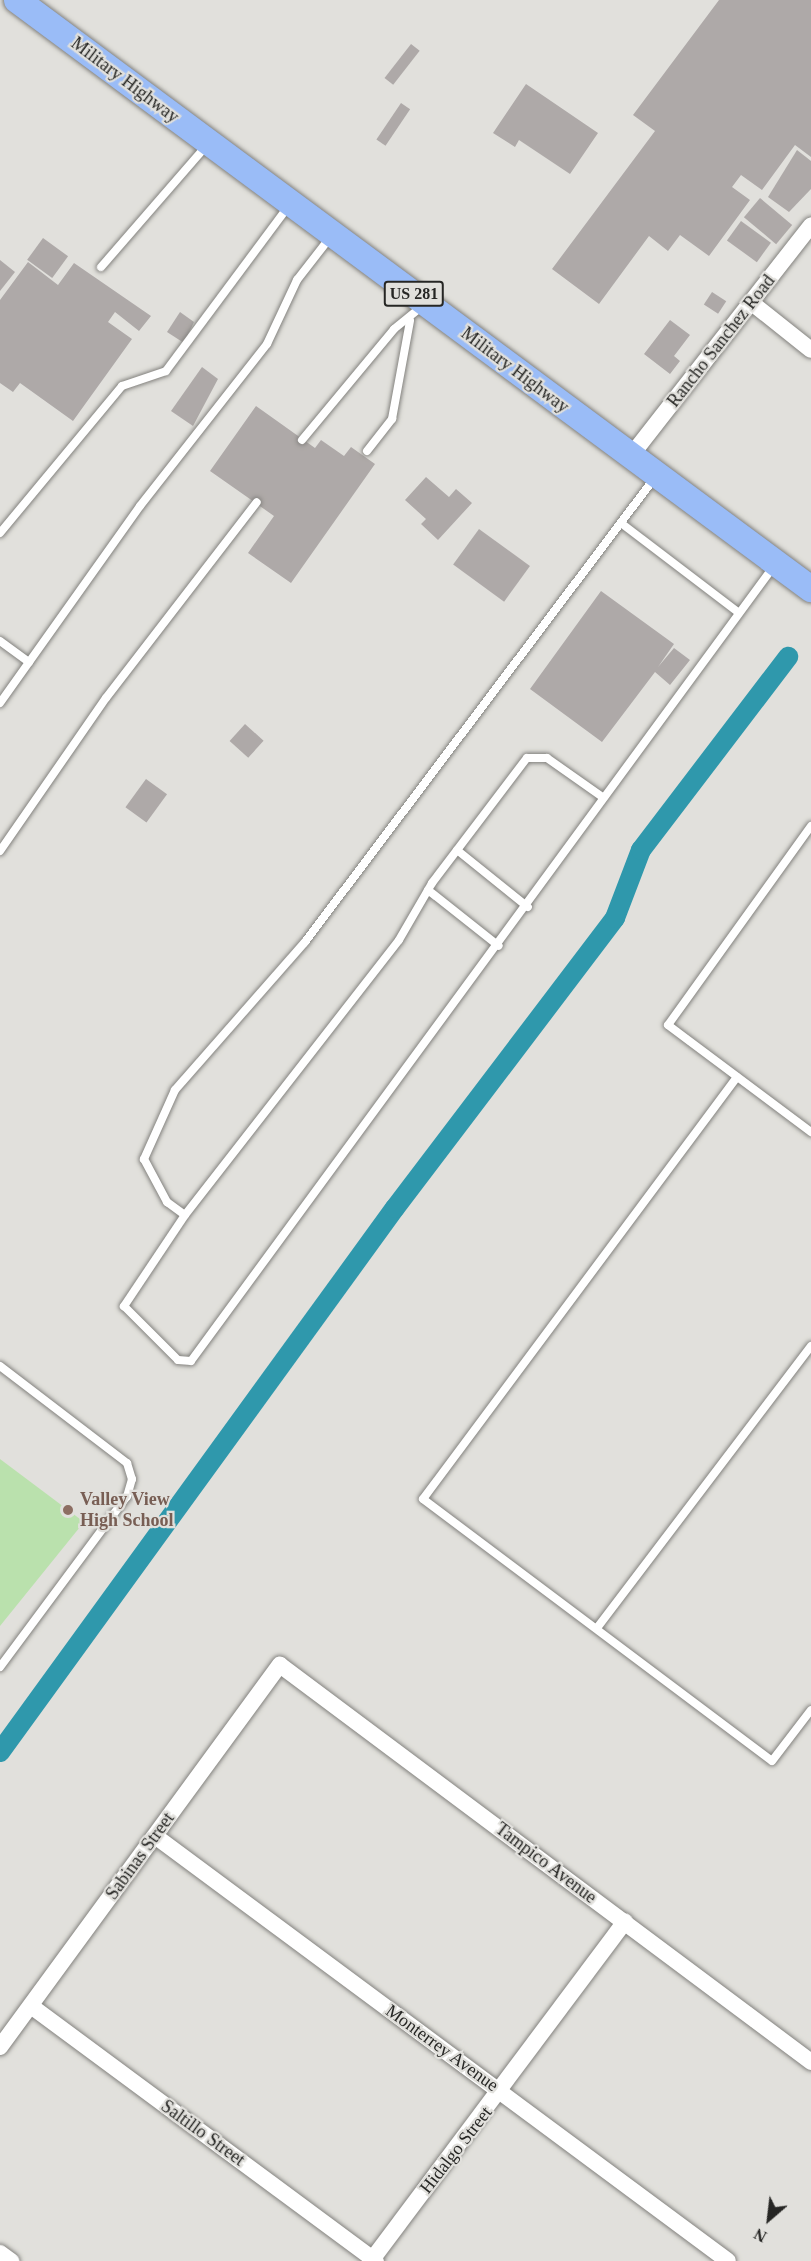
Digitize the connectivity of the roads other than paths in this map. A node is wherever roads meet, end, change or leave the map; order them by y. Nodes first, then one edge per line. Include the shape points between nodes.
1 (17, 0) edge
2 (209, 143) junction
3 (291, 204) junction
4 (811, 225) edge
5 (332, 235) junction
6 (101, 267) dead end
7 (752, 303) junction
8 (418, 312) junction
9 (811, 350) edge
10 (302, 440) dead end
11 (367, 451) dead end
12 (630, 457) junction
13 (656, 476) junction
14 (256, 502) dead end
15 (621, 523) junction
16 (0, 533) edge
17 (776, 563) junction
18 (809, 583) edge
19 (739, 613) junction
20 (0, 641) edge
21 (29, 662) junction
22 (0, 703) edge
23 (601, 796) junction
24 (811, 826) edge
25 (457, 850) junction
26 (0, 851) edge
27 (428, 890) junction
28 (528, 907) junction
29 (499, 946) junction
30 (737, 1077) junction
31 (811, 1132) edge
32 (185, 1215) junction
33 (811, 1346) edge
34 (0, 1366) edge
35 (597, 1628) junction
36 (280, 1665) joint
37 (0, 1667) edge
38 (811, 1710) edge
39 (155, 1836) junction
40 (625, 1922) junction
41 (30, 2006) junction
42 (0, 2047) edge
43 (811, 2062) edge
44 (501, 2091) junction
45 (0, 2253) edge
46 (373, 2260) edge
47 (11, 2261) edge
48 (728, 2261) edge

1 - 2 main road, Military Highway / US 281
2 - 3 main road, Military Highway / US 281
2 - 6 lane
3 - 5 main road, Military Highway / US 281
3 - 16 lane via 166,371 122,386
4 - 7 street, Rancho Sanchez Road
5 - 8 main road, Military Highway / US 281
5 - 21 lane via 297,280 267,344 140,506
7 - 9 street
7 - 12 street, Rancho Sanchez Road
8 - 10 lane via 394,329
8 - 11 lane via 392,419
8 - 12 main road, Military Highway / US 281
12 - 13 main road, Military Highway / US 281
13 - 15 lane
13 - 17 main road, Military Highway / US 281
14 - 26 lane via 106,698
15 - 19 lane
15 - 32 lane via 304,942 175,1090 144,1159 166,1202
17 - 18 main road, Military Highway / US 281
17 - 19 lane
19 - 23 lane
20 - 21 lane
21 - 22 lane
23 - 25 lane via 547,758 526,758
23 - 28 lane
24 - 30 lane via 668,1025
25 - 27 lane
25 - 28 lane
27 - 29 lane
27 - 32 lane via 399,940
28 - 29 lane
29 - 32 lane via 191,1361 178,1360 124,1306
30 - 31 lane
30 - 35 lane via 423,1499
33 - 35 lane
34 - 37 lane via 127,1463 132,1479 127,1496
35 - 38 lane via 772,1761
36 - 39 street, Sabinas Street
36 - 40 street, Tampico Avenue
39 - 41 street, Sabinas Street
39 - 44 street, Monterrey Avenue
40 - 43 street, Tampico Avenue
40 - 44 street, Hidalgo Street
41 - 42 street, Sabinas Street
41 - 46 street, Saltillo Street
44 - 46 street, Hidalgo Street
44 - 48 street, Monterrey Avenue
45 - 47 street

